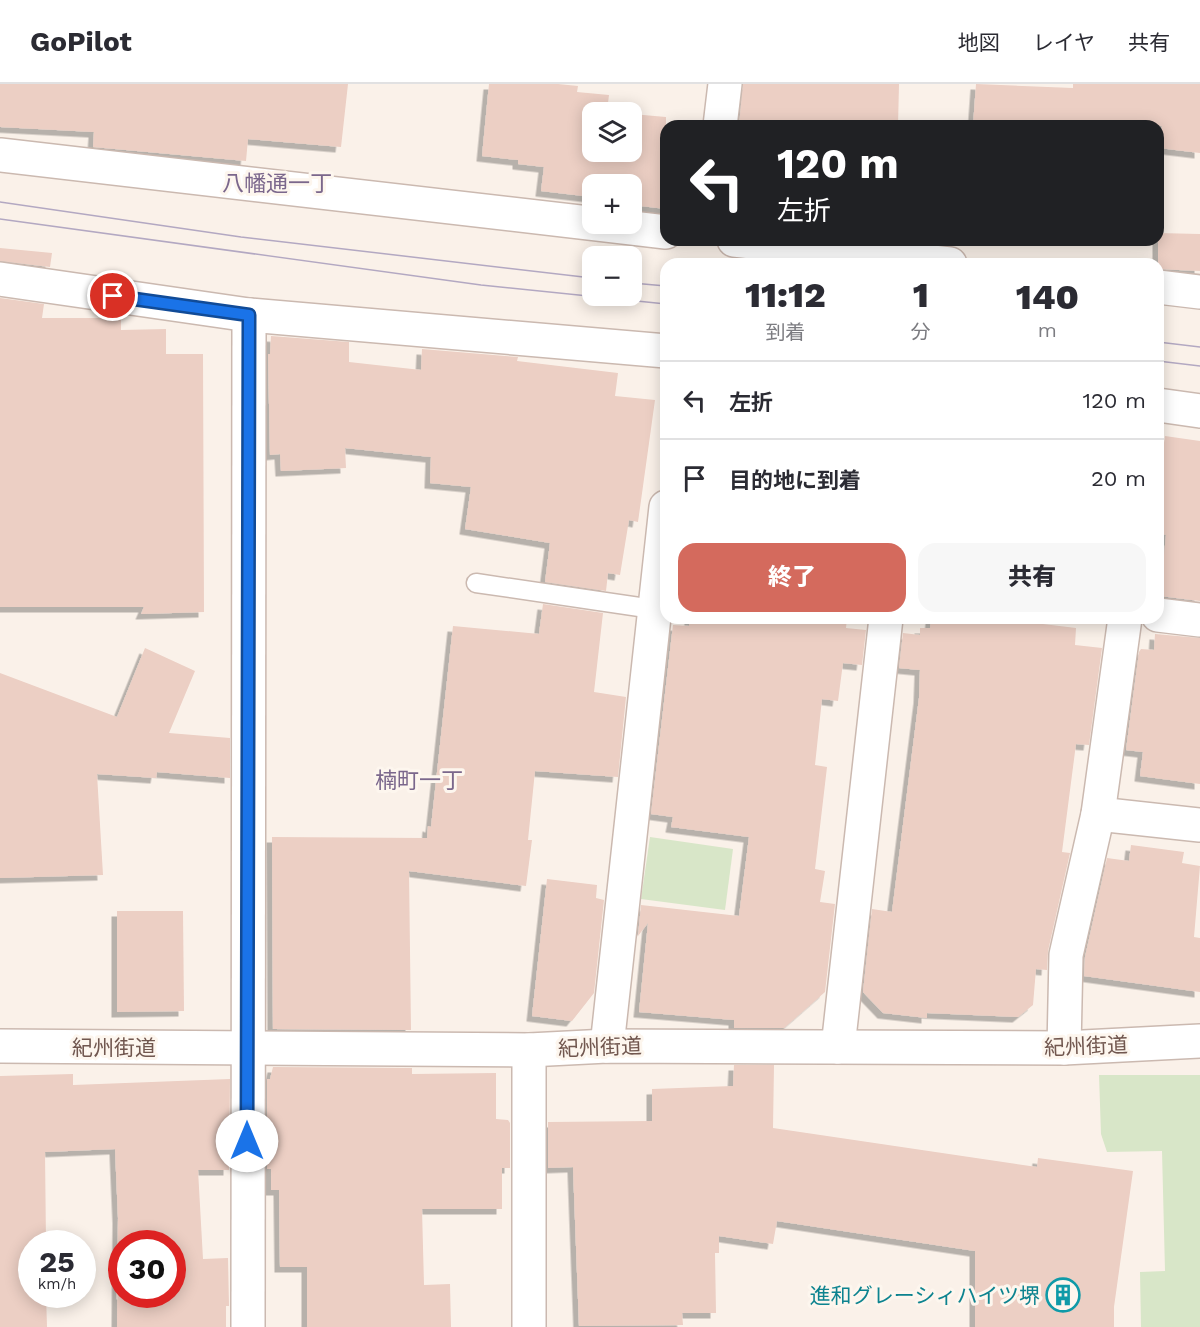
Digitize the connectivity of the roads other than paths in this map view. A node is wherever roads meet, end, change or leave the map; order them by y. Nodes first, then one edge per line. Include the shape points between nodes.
1 (725, 84) edge
2 (721, 120) edge
3 (0, 155) edge
4 (660, 231) edge
5 (788, 246) edge
6 (896, 258) edge
7 (0, 279) edge
8 (1164, 288) edge
9 (1200, 292) edge
10 (249, 315) junction
11 (660, 350) edge
12 (1164, 406) edge
13 (1200, 411) edge
14 (660, 575) edge
15 (476, 583) dead end
16 (653, 609) junction
17 (1164, 616) edge
18 (1200, 620) edge
19 (885, 624) edge
20 (1124, 624) edge
21 (1098, 814) junction
22 (1200, 825) edge
23 (1200, 1041) edge
24 (0, 1046) edge
25 (607, 1046) junction
26 (838, 1047) junction
27 (246, 1048) junction
28 (1064, 1048) junction
29 (529, 1050) junction
30 (248, 1327) edge
31 (528, 1327) edge

1 - 2 street
3 - 4 street
5 - 6 street
7 - 10 street
8 - 9 street
10 - 11 street
10 - 27 street
12 - 13 street
14 - 16 street
15 - 16 lane
16 - 25 street
17 - 18 street
19 - 26 street
20 - 21 street
21 - 22 street
21 - 28 street via 1066,955
23 - 28 street, 紀州街道
24 - 27 street, 紀州街道
25 - 26 street, 紀州街道
25 - 29 street, 紀州街道
26 - 28 street, 紀州街道
27 - 29 street, 紀州街道
27 - 30 street
29 - 31 street

